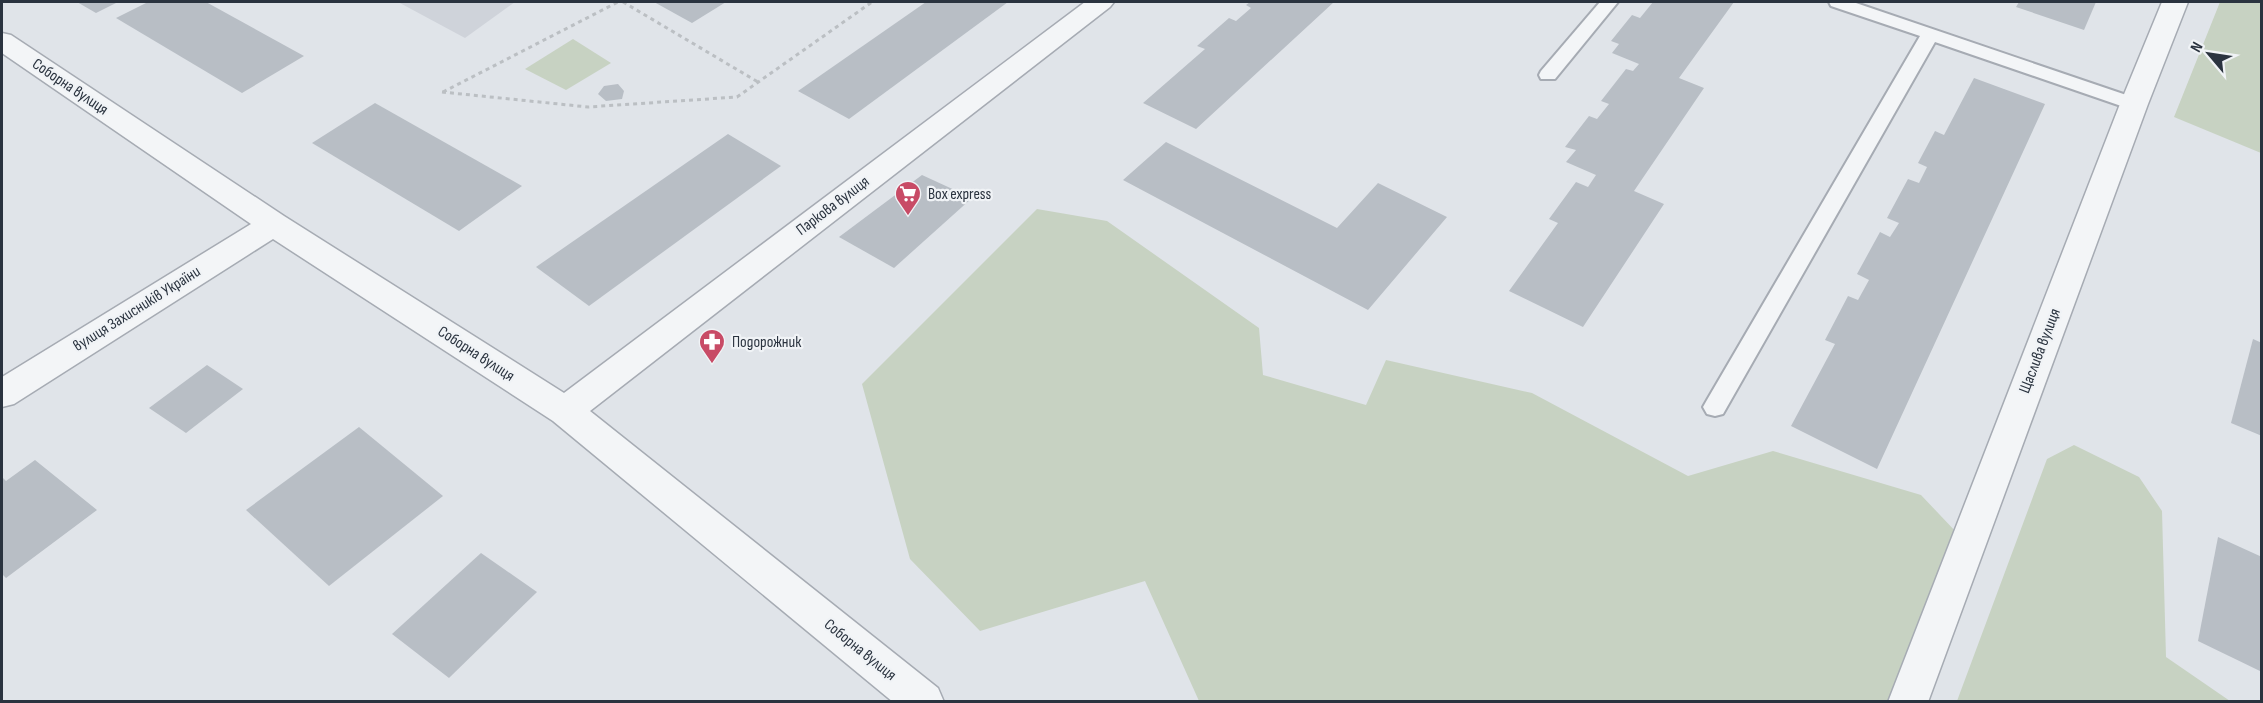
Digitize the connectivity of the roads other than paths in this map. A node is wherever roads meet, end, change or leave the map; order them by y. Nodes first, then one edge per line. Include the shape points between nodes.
1 (1101, 2) edge
2 (1609, 2) edge
3 (1837, 2) edge
4 (2175, 2) edge
5 (1930, 34) junction
6 (2, 41) edge
7 (1548, 75) dead end
8 (2134, 104) junction
9 (273, 224) junction
10 (2, 394) edge
11 (1715, 407) dead end
12 (565, 411) junction
13 (924, 702) edge
14 (1908, 702) edge

1 - 12 street, Паркова вулиця
2 - 7 lane
3 - 5 lane
4 - 8 street, Щаслива вулиця
5 - 8 lane
5 - 11 lane
6 - 9 street, Соборна вулиця
8 - 14 street, Щаслива вулиця
9 - 10 street, вулиця Захисників України
9 - 12 street, Соборна вулиця
12 - 13 street, Соборна вулиця

